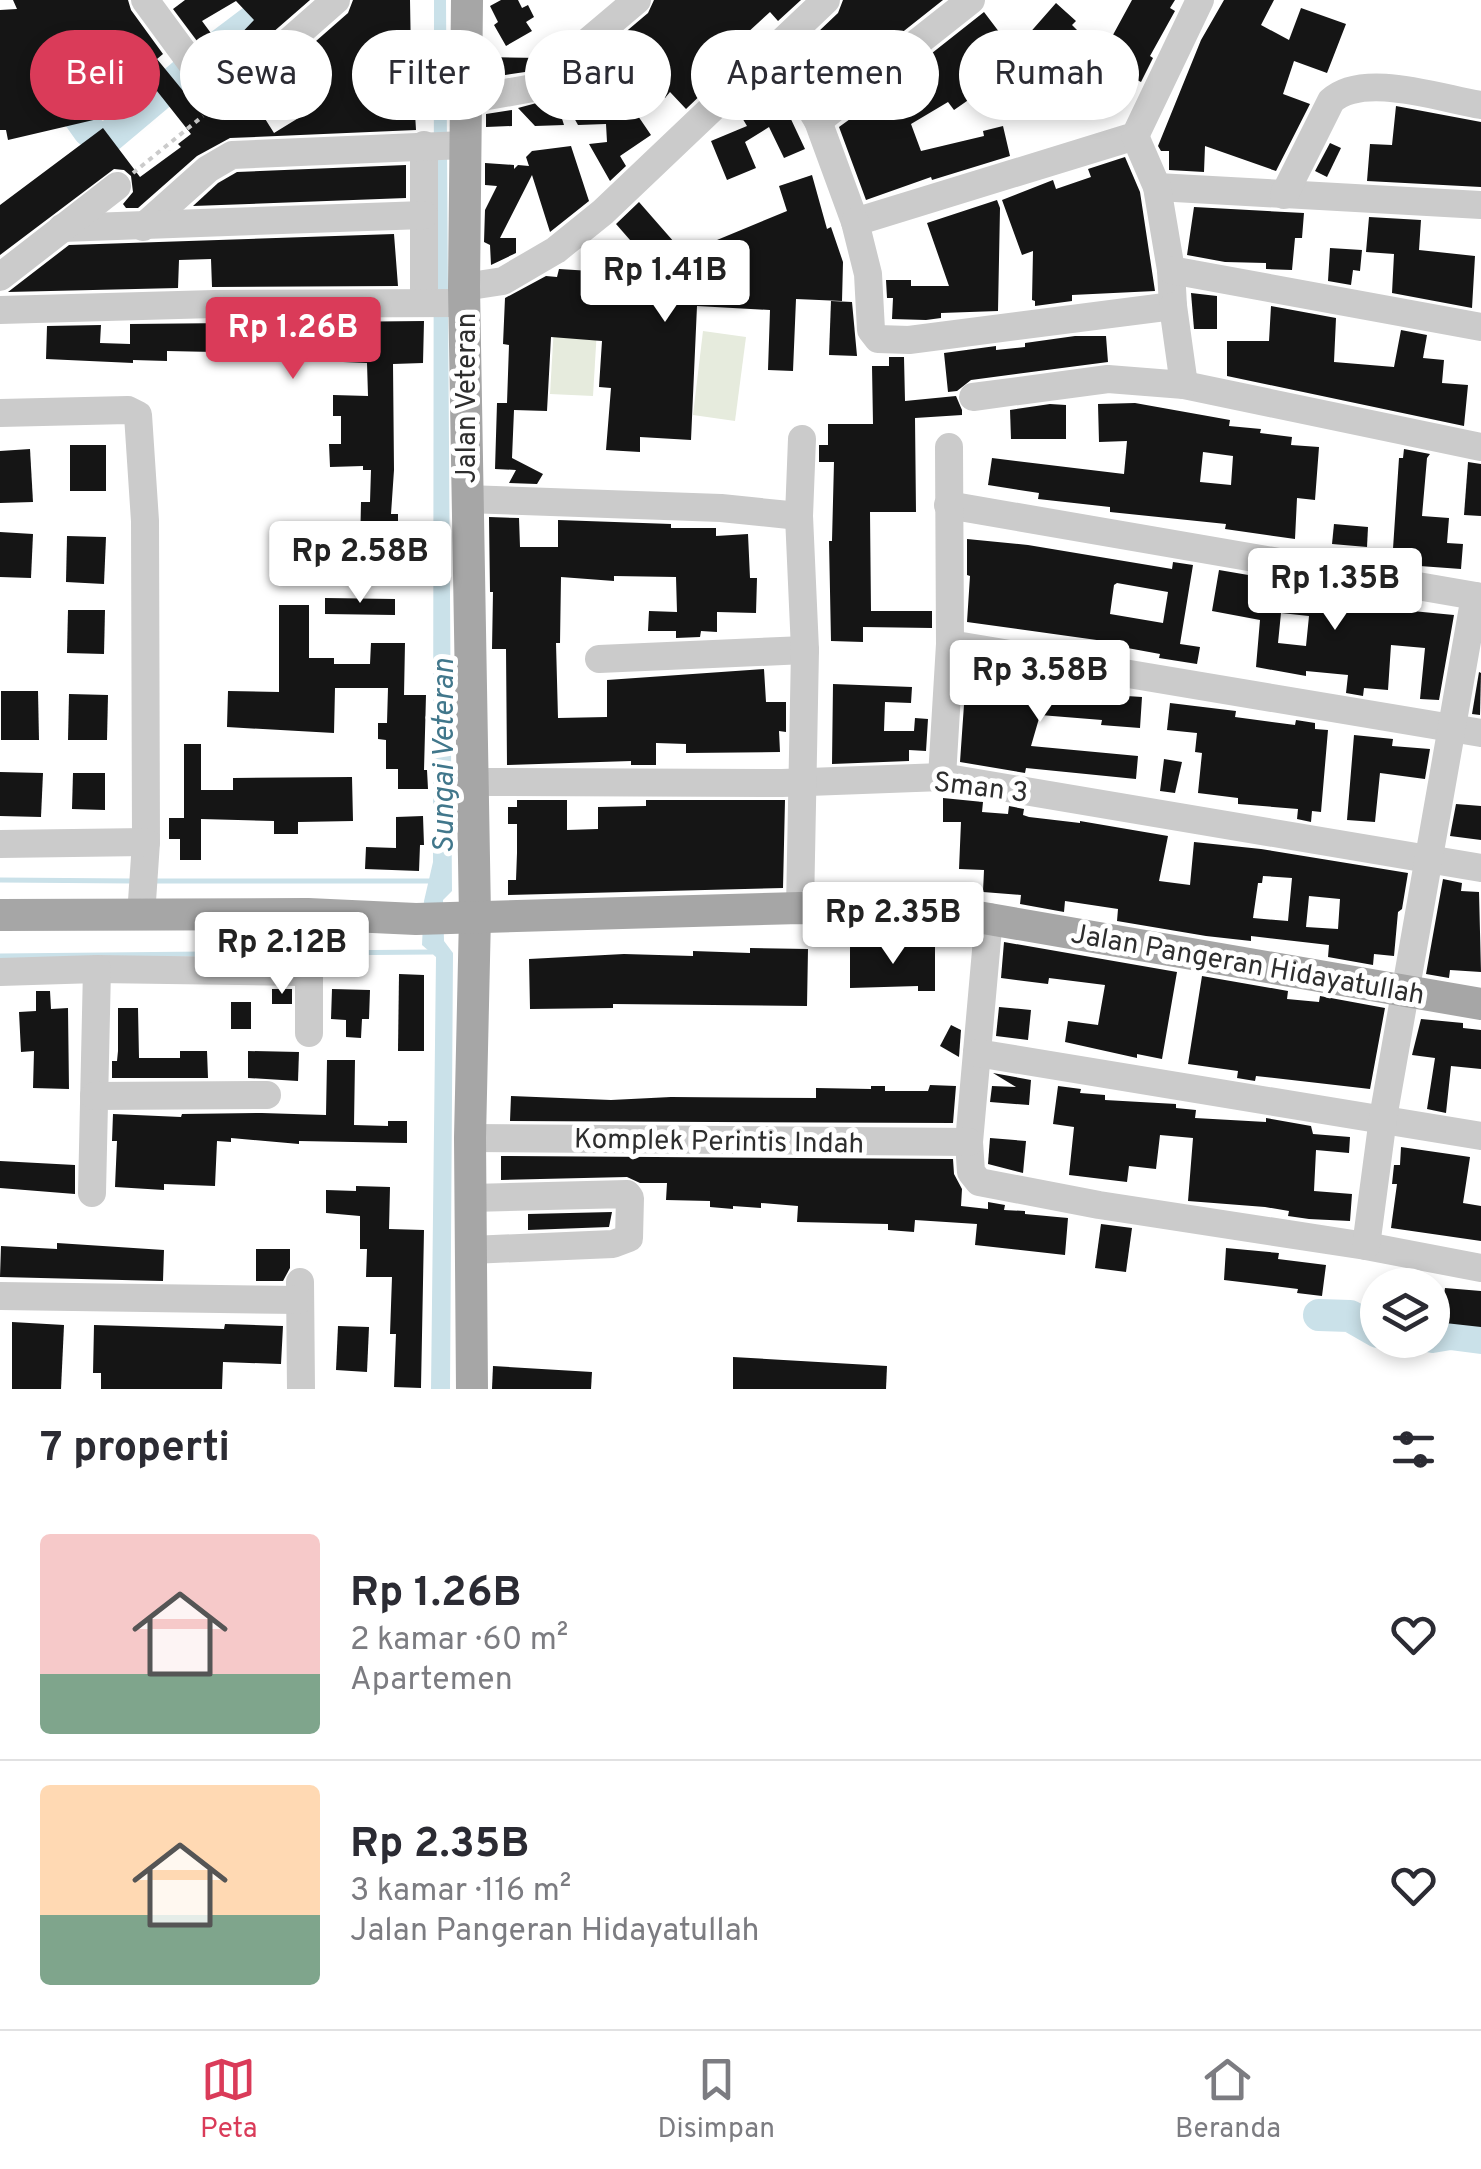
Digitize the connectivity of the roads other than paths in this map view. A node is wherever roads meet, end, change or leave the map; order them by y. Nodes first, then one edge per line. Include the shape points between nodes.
1 (144, 0) edge
2 (336, 0) edge
3 (467, 0) edge
4 (637, 0) edge
5 (826, 0) edge
6 (971, 0) edge
7 (1200, 0) edge
8 (302, 30) edge
9 (466, 30) edge
10 (795, 30) edge
11 (933, 30) edge
12 (180, 48) edge
13 (505, 93) edge
14 (1481, 105) edge
15 (455, 120) edge
16 (701, 120) edge
17 (818, 120) edge
18 (1136, 136) junction
19 (443, 145) junction
20 (117, 186) road end
21 (1157, 187) junction
22 (1284, 195) junction
23 (1481, 205) edge
24 (424, 215) junction
25 (855, 222) junction
26 (143, 226) junction
27 (62, 228) junction
28 (1171, 270) junction
29 (0, 277) edge
30 (447, 300) junction
31 (1173, 306) junction
32 (0, 310) edge
33 (1481, 328) edge
34 (1184, 385) junction
35 (973, 396) dead end
36 (0, 413) edge
37 (802, 438) dead end
38 (1481, 447) edge
39 (949, 448) dead end
40 (466, 498) junction
41 (948, 506) junction
42 (798, 516) junction
43 (1478, 597) edge
44 (950, 644) junction
45 (804, 650) junction
46 (599, 658) dead end
47 (1451, 728) junction
48 (1481, 733) edge
49 (942, 778) junction
50 (474, 782) junction
51 (804, 782) junction
52 (0, 844) edge
53 (145, 854) junction
54 (1428, 859) junction
55 (1481, 868) edge
56 (142, 908) junction
57 (800, 908) junction
58 (0, 915) edge
59 (463, 917) junction
60 (988, 917) junction
61 (306, 947) junction
62 (98, 970) junction
63 (0, 972) edge
64 (1406, 990) junction
65 (1481, 1004) edge
66 (309, 1034) dead end
67 (977, 1052) junction
68 (267, 1095) dead end
69 (94, 1096) junction
70 (1383, 1118) junction
71 (1481, 1136) edge
72 (470, 1138) junction
73 (969, 1142) junction
74 (92, 1192) dead end
75 (470, 1198) junction
76 (1366, 1246) junction
77 (471, 1250) junction
78 (1481, 1268) edge
79 (0, 1296) edge
80 (301, 1389) edge
81 (472, 1389) edge

1 - 12 street
2 - 8 street
3 - 9 main road, Jalan Veteran
4 - 13 street via 532,88
5 - 10 street
6 - 11 street
7 - 18 street
14 - 22 street via 1388,88 1345,91 1331,101
15 - 19 main road, Jalan Veteran
16 - 30 street via 556,250 503,281
17 - 25 street
18 - 21 street
18 - 25 street
19 - 24 street
19 - 26 street via 232,155
19 - 30 main road, Jalan Veteran
20 - 27 street
21 - 22 street
21 - 28 street
22 - 23 street
24 - 26 street
24 - 30 street
25 - 31 street via 868,274 871,330 878,339
26 - 27 street
27 - 29 street
28 - 31 street
28 - 33 street
30 - 32 street
30 - 40 main road, Jalan Veteran
31 - 34 street
34 - 35 street via 1108,379
34 - 38 street
36 - 53 street via 138,415 145,521
37 - 42 street
39 - 41 street
40 - 42 street
40 - 50 main road, Jalan Veteran
41 - 43 street
41 - 44 street
42 - 45 street
43 - 47 street
44 - 47 street
44 - 49 street
45 - 46 street
45 - 51 street
47 - 48 street
47 - 54 street
49 - 51 street, Sman 3
49 - 54 street, Sman 3
50 - 51 street, Sman 3
50 - 59 main road, Jalan Veteran
51 - 57 street
52 - 53 street
53 - 56 street
54 - 55 street, Sman 3
54 - 64 street
56 - 58 main road, Jalan Pangeran Hidayatullah
56 - 61 main road, Jalan Pangeran Hidayatullah
57 - 59 main road, Jalan Pangeran Hidayatullah
57 - 60 main road, Jalan Pangeran Hidayatullah
59 - 61 main road, Jalan Pangeran Hidayatullah via 416,919
59 - 72 main road, Jalan Veteran
60 - 64 main road, Jalan Pangeran Hidayatullah
60 - 67 street
61 - 62 street
61 - 66 street
62 - 63 street
62 - 69 street
64 - 65 main road, Jalan Pangeran Hidayatullah
64 - 70 street
67 - 70 street
67 - 73 street
68 - 69 street
69 - 74 street
70 - 71 street
70 - 76 street
72 - 73 street, Komplek Perintis Indah
72 - 75 main road, Jalan Veteran
73 - 76 street via 978,1182
75 - 77 main road, Jalan Veteran
75 - 77 street via 630,1198 626,1241
76 - 78 street
77 - 81 main road, Jalan Veteran
79 - 80 street via 300,1290

